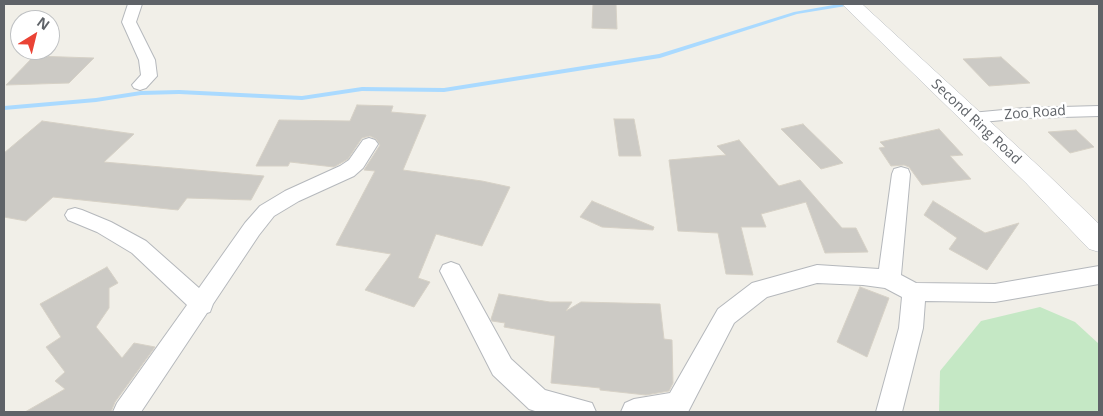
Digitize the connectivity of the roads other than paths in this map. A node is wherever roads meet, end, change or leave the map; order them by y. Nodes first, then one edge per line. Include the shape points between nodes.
1 (135, 4) edge
2 (859, 10) edge
3 (140, 86) dead end
4 (1099, 111) edge
5 (970, 118) junction
6 (369, 144) dead end
7 (901, 174) dead end
8 (75, 215) dead end
9 (1099, 241) edge
10 (451, 272) dead end
11 (1099, 275) edge
12 (889, 280) junction
13 (914, 292) junction
14 (202, 305) junction
15 (126, 412) edge
16 (583, 412) edge
17 (634, 412) edge
18 (889, 412) edge

1 - 3 street via 128,22 147,60 149,76
2 - 5 street, Second Ring Road
4 - 5 street, Zoo Road
5 - 9 street, Second Ring Road via 1035,176
6 - 14 street via 348,171 267,211
7 - 12 street
8 - 14 street via 139,247
10 - 16 street via 502,367 538,400
11 - 13 street via 995,293
12 - 13 street
12 - 17 street via 817,274 760,290 726,316 678,404
13 - 18 street via 911,328
14 - 15 street

